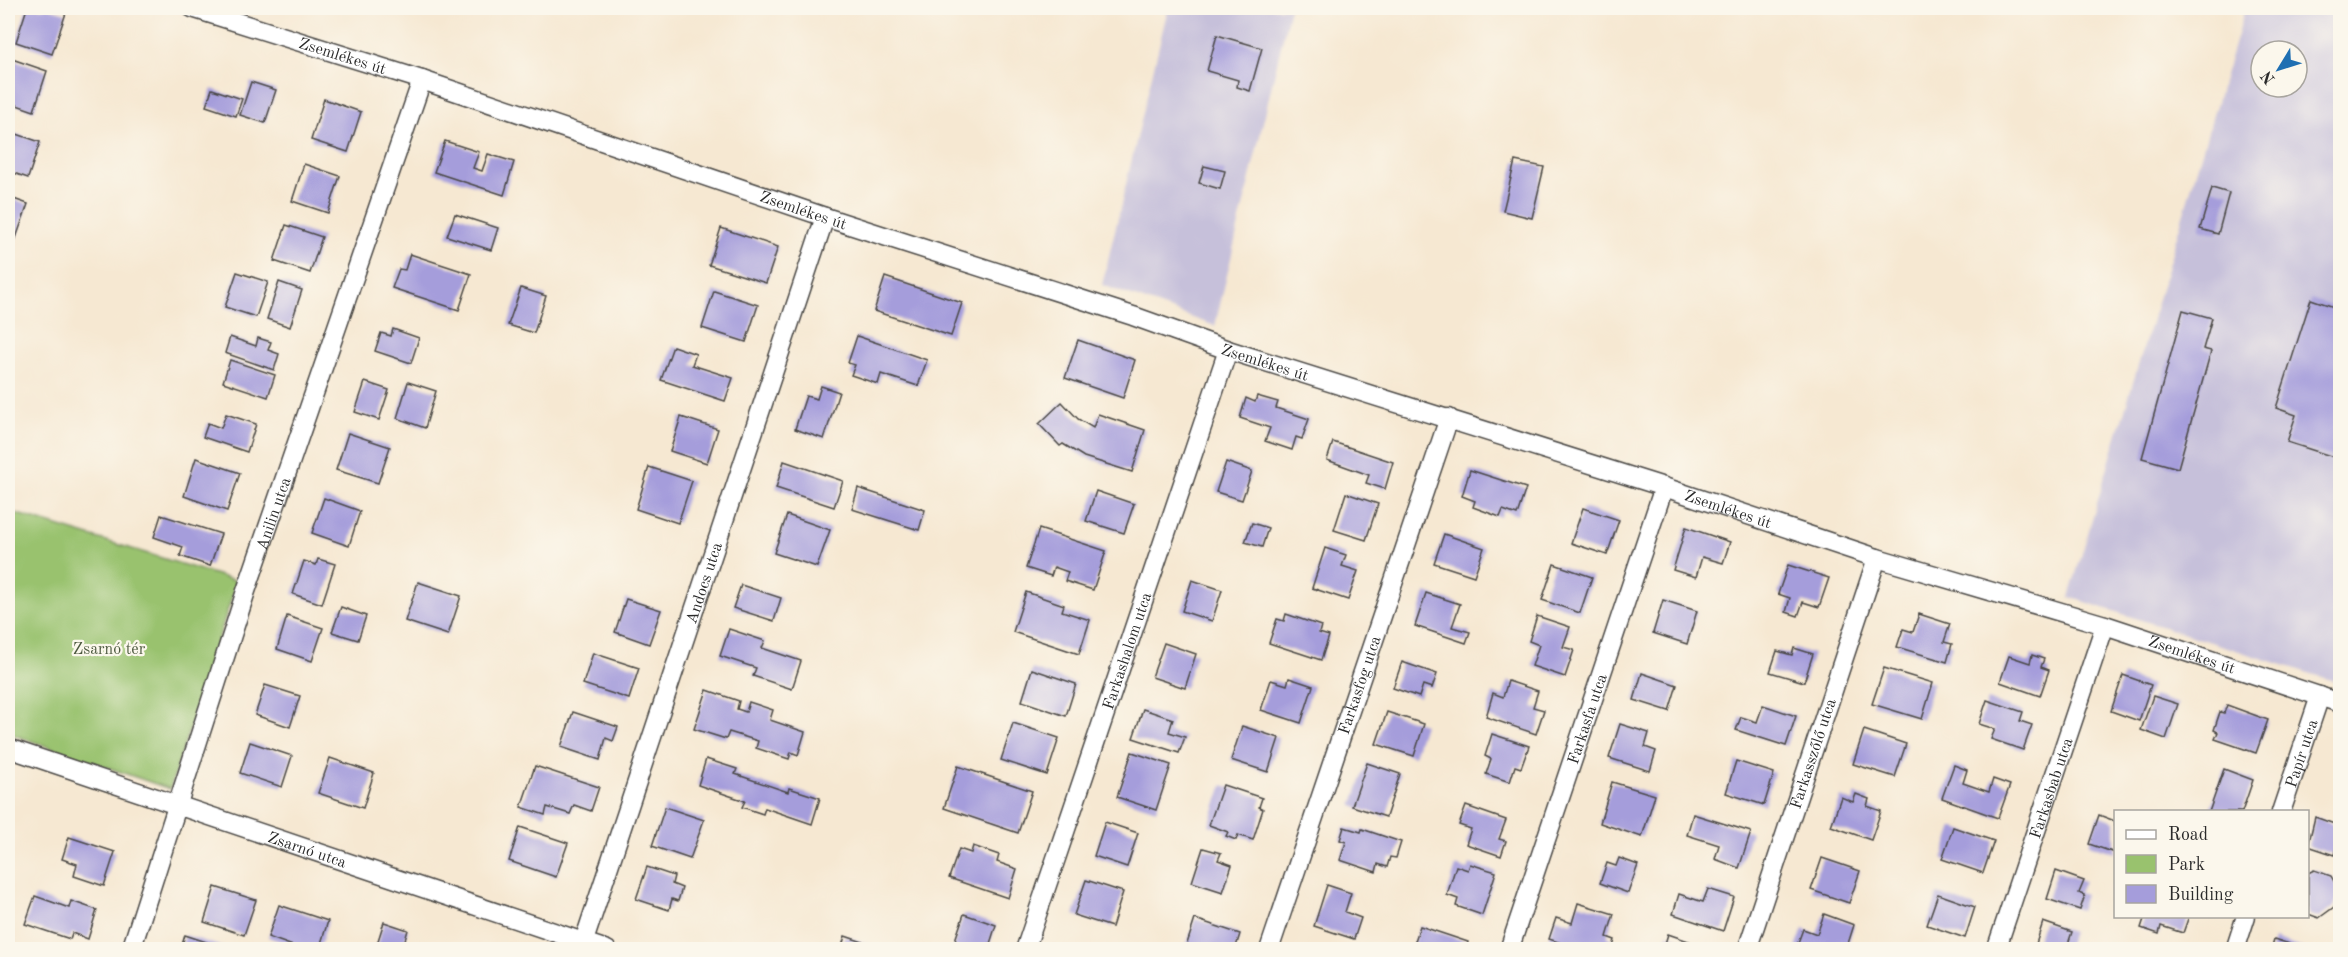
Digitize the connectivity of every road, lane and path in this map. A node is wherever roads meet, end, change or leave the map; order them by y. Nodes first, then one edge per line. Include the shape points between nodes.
1 (192, 8) edge
2 (422, 80) junction
3 (825, 217) junction
4 (1228, 350) junction
5 (1449, 418) junction
6 (1664, 487) junction
7 (1877, 558) junction
8 (2105, 625) junction
9 (2320, 696) junction
10 (2340, 703) edge
11 (8, 748) edge
12 (179, 805) junction
13 (2282, 810) edge
14 (2245, 918) edge
15 (582, 946) edge
16 (131, 950) edge
17 (607, 950) edge
18 (1025, 950) edge
19 (1269, 950) edge
20 (1509, 950) edge
21 (1747, 950) edge
22 (1996, 950) edge
23 (2235, 950) edge

1 - 2 street, Zsemlékes út
2 - 3 street, Zsemlékes út
2 - 12 street, Anilin utca via 246,591
3 - 4 street, Zsemlékes út
3 - 15 street, Andocs utca
4 - 5 street, Zsemlékes út
4 - 18 street, Farkashalom utca
5 - 6 street, Zsemlékes út
5 - 19 street, Farkasfog utca
6 - 7 street, Zsemlékes út
6 - 20 street, Farkasfa utca
7 - 8 street, Zsemlékes út
7 - 21 street, Farkasszőlő utca
8 - 9 street, Zsemlékes út
8 - 22 street, Farkasbab utca
9 - 10 street, Zsemlékes út
9 - 13 street, Papír utca
11 - 12 street, Zsarnó utca
12 - 15 street, Zsarnó utca
12 - 16 street, Anilin utca
14 - 23 street
15 - 17 street, Zsarnó utca

